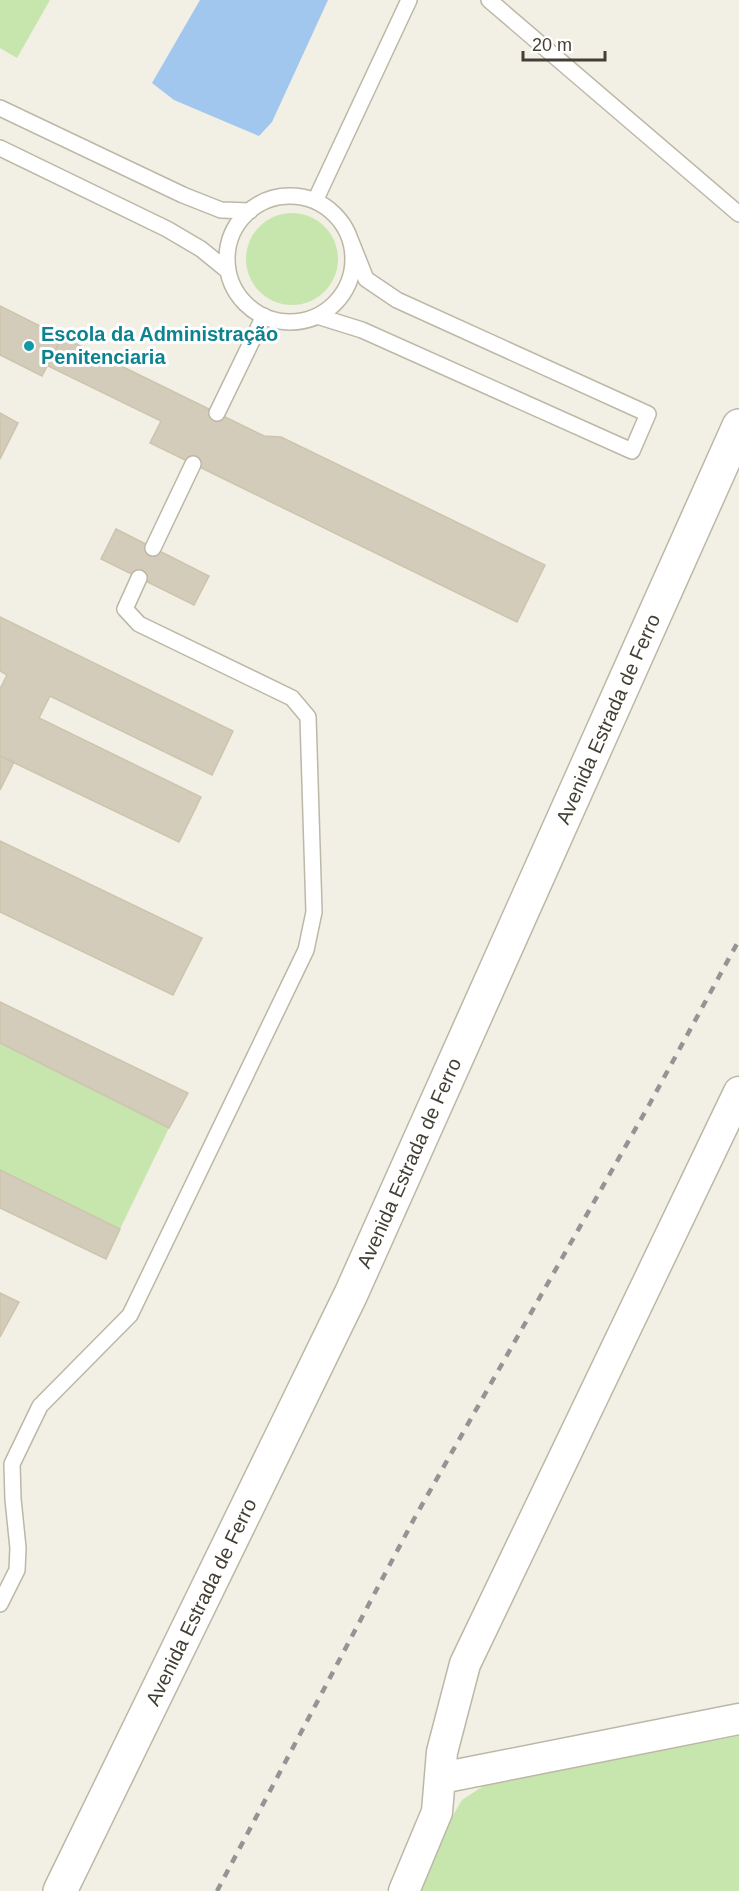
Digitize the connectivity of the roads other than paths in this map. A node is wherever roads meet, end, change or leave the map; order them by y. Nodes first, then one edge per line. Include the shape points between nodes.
1 (409, 0) edge
2 (489, 0) edge
3 (0, 108) edge
4 (0, 148) edge
5 (315, 201) junction
6 (250, 211) junction
7 (739, 214) edge
8 (350, 239) junction
9 (228, 271) junction
10 (264, 316) junction
11 (317, 316) junction
12 (216, 413) dead end
13 (739, 426) edge
14 (193, 464) dead end
15 (153, 548) dead end
16 (140, 578) dead end
17 (739, 1092) edge
18 (0, 1604) edge
19 (739, 1719) edge
20 (441, 1778) junction
21 (60, 1891) edge
22 (404, 1891) edge

1 - 5 lane
2 - 7 lane
3 - 6 lane via 183,195 221,210
4 - 9 lane via 167,229
5 - 6 lane via 281,197 264,201
5 - 8 lane via 342,223
6 - 9 lane via 231,238
8 - 11 lane via 351,275 344,292
8 - 11 lane via 366,279 397,300 648,414 632,451 362,330
9 - 10 lane via 240,298
10 - 11 lane via 281,322
10 - 12 lane
13 - 21 street, Avenida Estrada de Ferro via 351,1294
14 - 15 lane
16 - 18 lane via 125,609 139,624 292,698 308,717 314,912 306,950 130,1315 40,1406 12,1464 17,1570
17 - 20 street via 465,1664 442,1752
19 - 20 street
20 - 22 street via 437,1812

